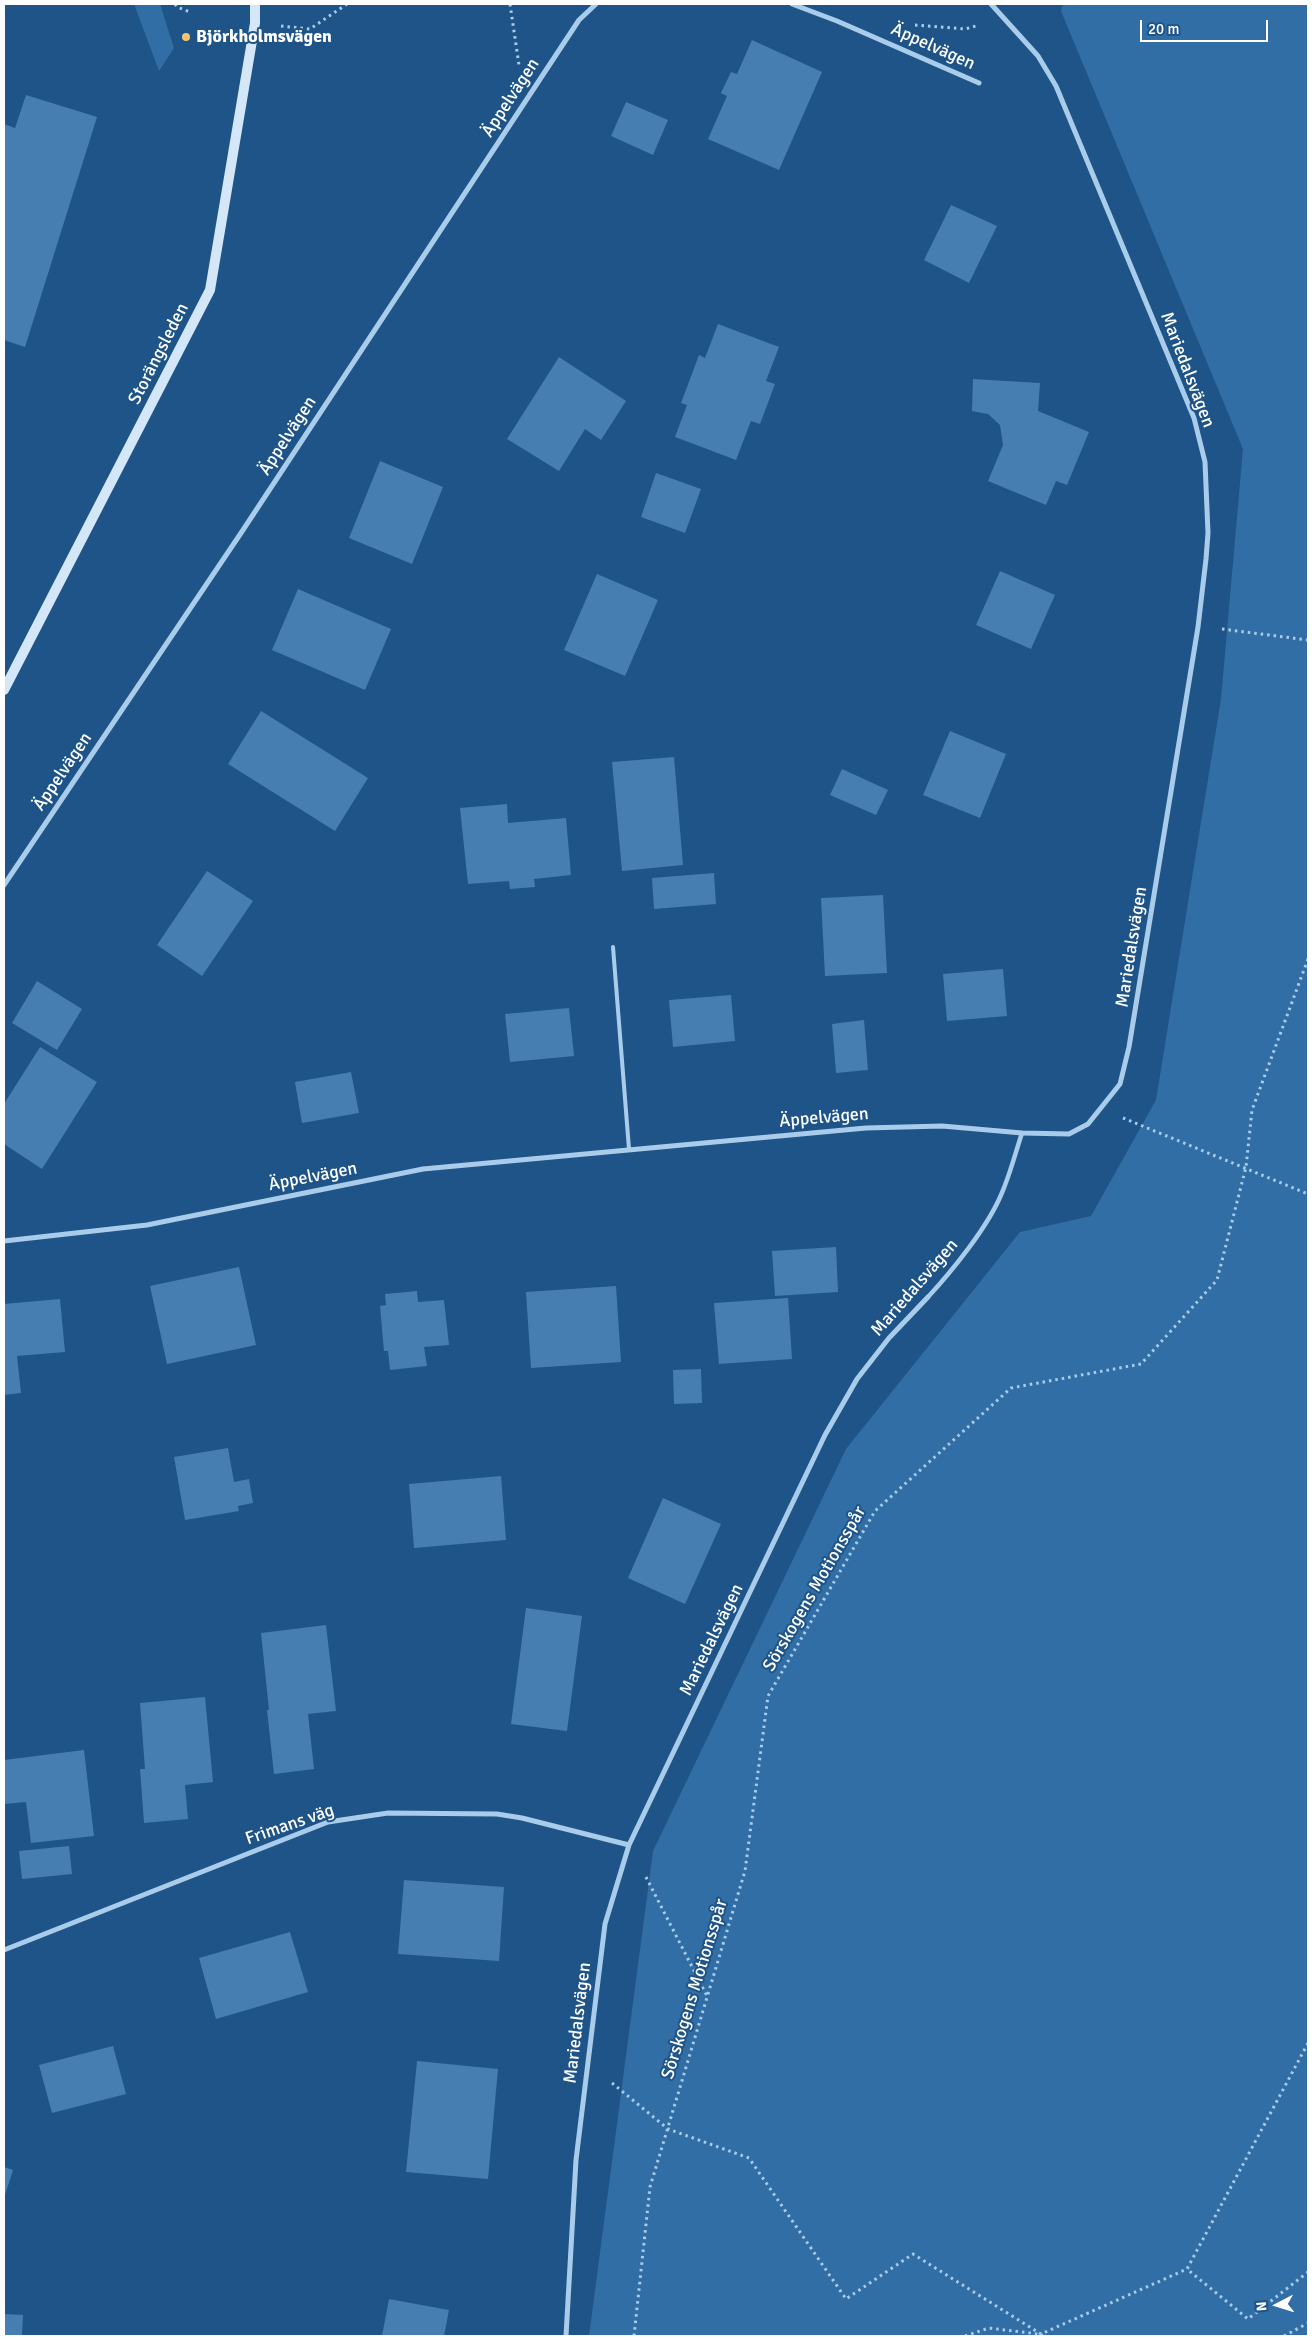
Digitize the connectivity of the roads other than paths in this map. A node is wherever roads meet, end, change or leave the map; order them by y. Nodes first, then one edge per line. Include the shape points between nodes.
1 (255, 4) edge
2 (596, 4) edge
3 (792, 4) edge
4 (991, 4) edge
5 (979, 83) dead end
6 (4, 690) edge
7 (4, 885) edge
8 (613, 947) dead end
9 (1022, 1133) junction
10 (629, 1149) junction
11 (4, 1241) edge
12 (928, 1298) joint
13 (629, 1845) junction
14 (4, 1950) edge
15 (566, 2336) edge

1 - 6 main road, Storängsleden via 255,24 210,290
2 - 7 street, Äppelvägen via 579,20 236,541
3 - 5 street, Äppelvägen via 837,20
4 - 9 street, Mariedalsvägen via 1038,56 1056,86 1194,418 1205,462 1208,533 1198,627 1129,1047 1120,1084 1088,1124 1069,1134
8 - 10 lane
9 - 10 street, Äppelvägen via 942,1126 866,1128
9 - 12 street, Mariedalsvägen via 1001,1196 960,1259
10 - 11 street, Äppelvägen via 423,1169 147,1225
12 - 13 street, Mariedalsvägen via 888,1338 857,1379 825,1435
13 - 14 street, Frimans väg via 497,1814 388,1813 328,1822
13 - 15 street, Mariedalsvägen via 605,1924 587,2063 576,2160

